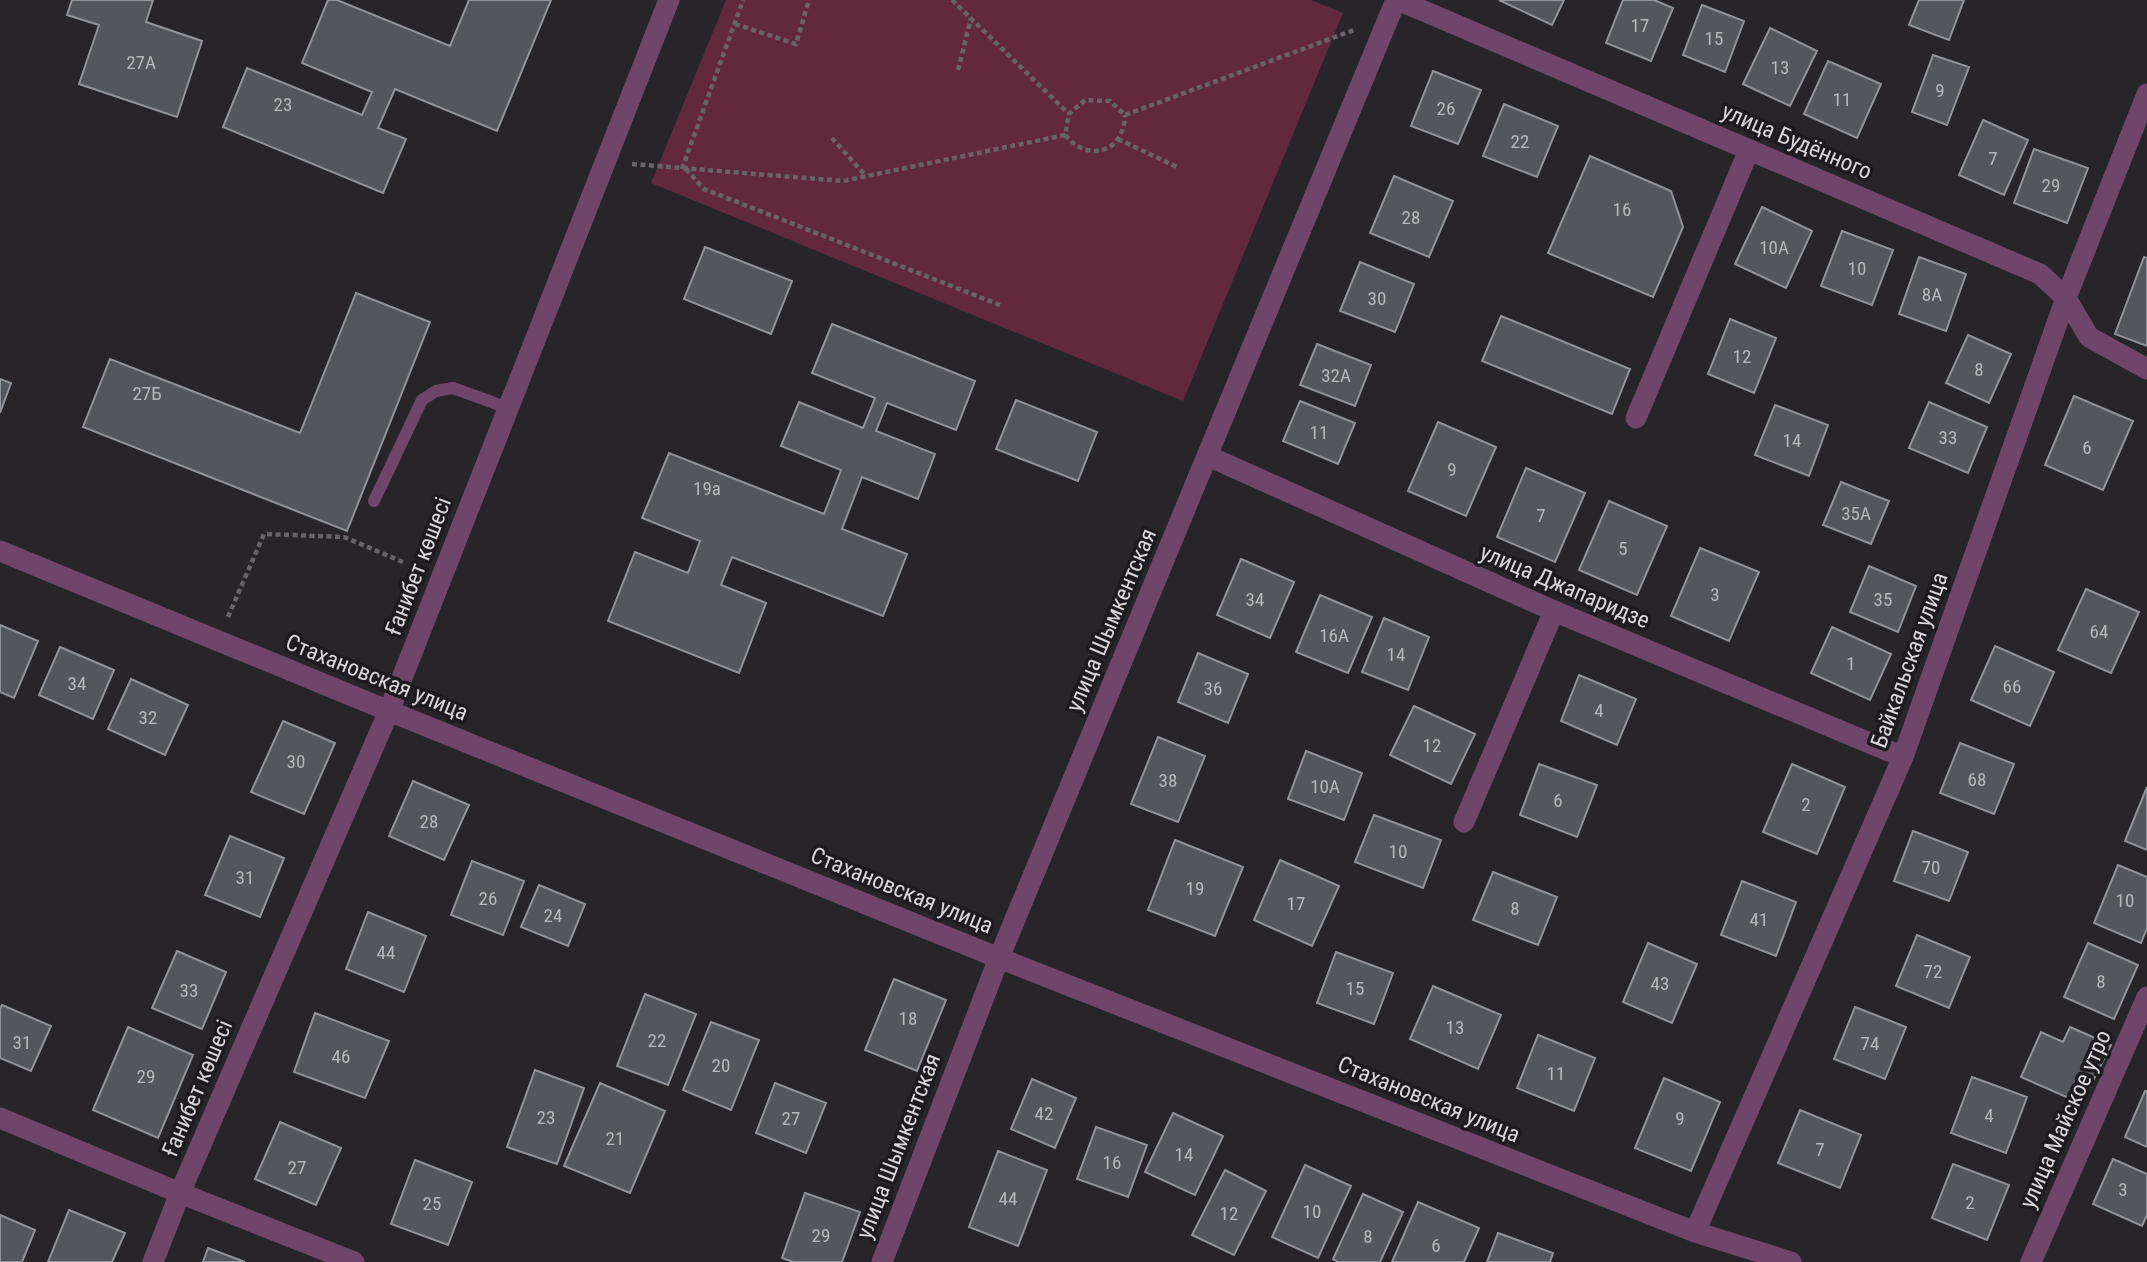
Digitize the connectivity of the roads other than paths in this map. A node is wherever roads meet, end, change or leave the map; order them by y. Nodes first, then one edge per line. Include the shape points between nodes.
1 (669, 0) edge
2 (1394, 6) edge
3 (2147, 94) edge
4 (1749, 149) junction
5 (2066, 298) junction
6 (2147, 369) edge
7 (508, 408) junction
8 (1636, 418) dead end
9 (1208, 456) junction
10 (374, 501) dead end
11 (0, 551) edge
12 (1554, 611) junction
13 (389, 711) junction
14 (1903, 757) junction
15 (1464, 822) dead end
16 (999, 958) junction
17 (2147, 997) edge
18 (0, 1118) edge
19 (180, 1193) junction
20 (1695, 1232) junction
21 (153, 1262) edge
22 (354, 1262) edge
23 (881, 1262) edge
24 (1791, 1262) edge
25 (2031, 1262) edge

1 - 7 street, Ғанибет көшесі
2 - 4 street, улица Будённого
2 - 9 street, улица Шымкентская
3 - 5 street, Байкальская улица
4 - 5 street, улица Будённого via 2040,274
4 - 8 street
5 - 6 street, улица Будённого via 2089,337
5 - 14 street, Байкальская улица
7 - 10 lane via 453,387 422,400
7 - 13 street, Ғанибет көшесі
9 - 12 street, улица Джапаридзе
9 - 16 street, улица Шымкентская
11 - 13 street, Стахановская улица
12 - 14 street, улица Джапаридзе
12 - 15 street
13 - 16 street, Стахановская улица
13 - 19 street, Ғанибет көшесі
14 - 20 street, Байкальская улица
16 - 20 street, Стахановская улица
16 - 23 street, улица Шымкентская
17 - 25 street, улица Майское утро
18 - 19 street
19 - 21 street, Ғанибет көшесі
19 - 22 street
20 - 24 street, Стахановская улица

